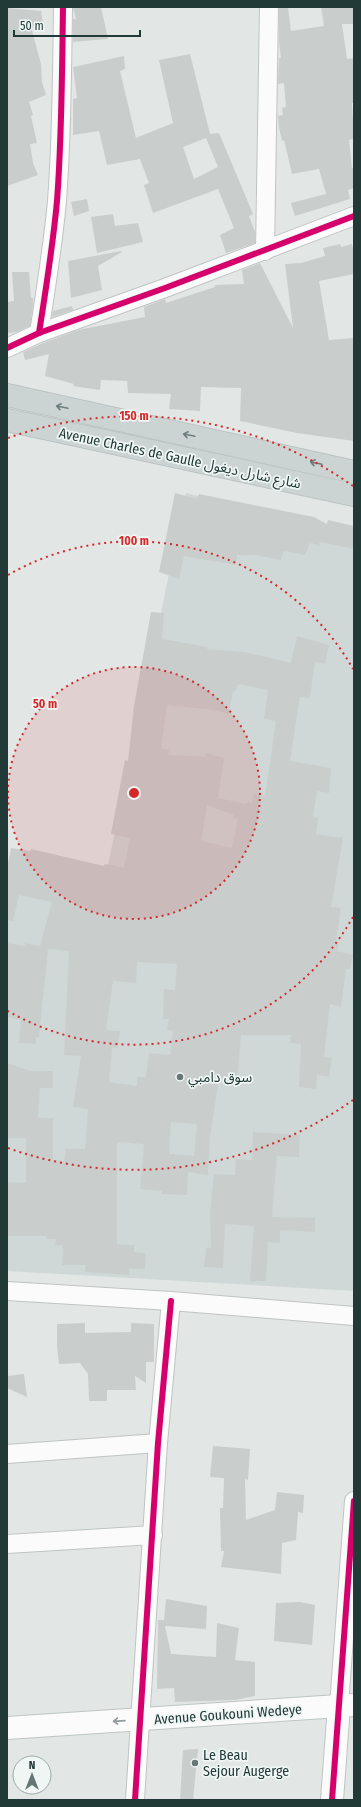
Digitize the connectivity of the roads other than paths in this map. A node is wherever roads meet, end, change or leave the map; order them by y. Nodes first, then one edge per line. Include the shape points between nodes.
1 (63, 7) edge
2 (268, 7) edge
3 (354, 216) edge
4 (265, 251) junction
5 (39, 333) junction
6 (7, 348) edge
7 (7, 395) edge
8 (7, 420) edge
9 (258, 450) junction
10 (354, 472) edge
11 (252, 473) junction
12 (354, 495) edge
13 (7, 1291) edge
14 (171, 1301) junction
15 (354, 1316) edge
16 (158, 1443) junction
17 (7, 1454) edge
18 (354, 1513) edge
19 (153, 1535) junction
20 (7, 1544) edge
21 (346, 1713) edge
22 (141, 1727) junction
23 (7, 1728) edge
24 (7, 1743) edge
25 (135, 1800) edge
26 (332, 1800) edge

1 - 5 street via 57,200
2 - 4 street
3 - 4 street
4 - 5 street
5 - 6 street
9 -> 7 main road, Avenue Charles de Gaulle شارع شارل ديغول
8 - 11 main road, Avenue Charles de Gaulle شارع شارل ديغول
10 -> 9 main road, Avenue Charles de Gaulle شارع شارل ديغول
9 - 11 main road
11 - 12 main road, Avenue Charles de Gaulle شارع شارل ديغول
13 - 14 street
14 - 15 street
14 - 16 street
16 - 17 street
16 - 19 street
18 - 21 street
19 - 20 street
19 - 22 street
21 - 22 street, Avenue Goukouni Wedeye
21 - 26 street
22 -> 23 street, Avenue Goukouni Wedeye
22 - 24 street, Avenue Goukouni Wedeye
22 - 25 street

